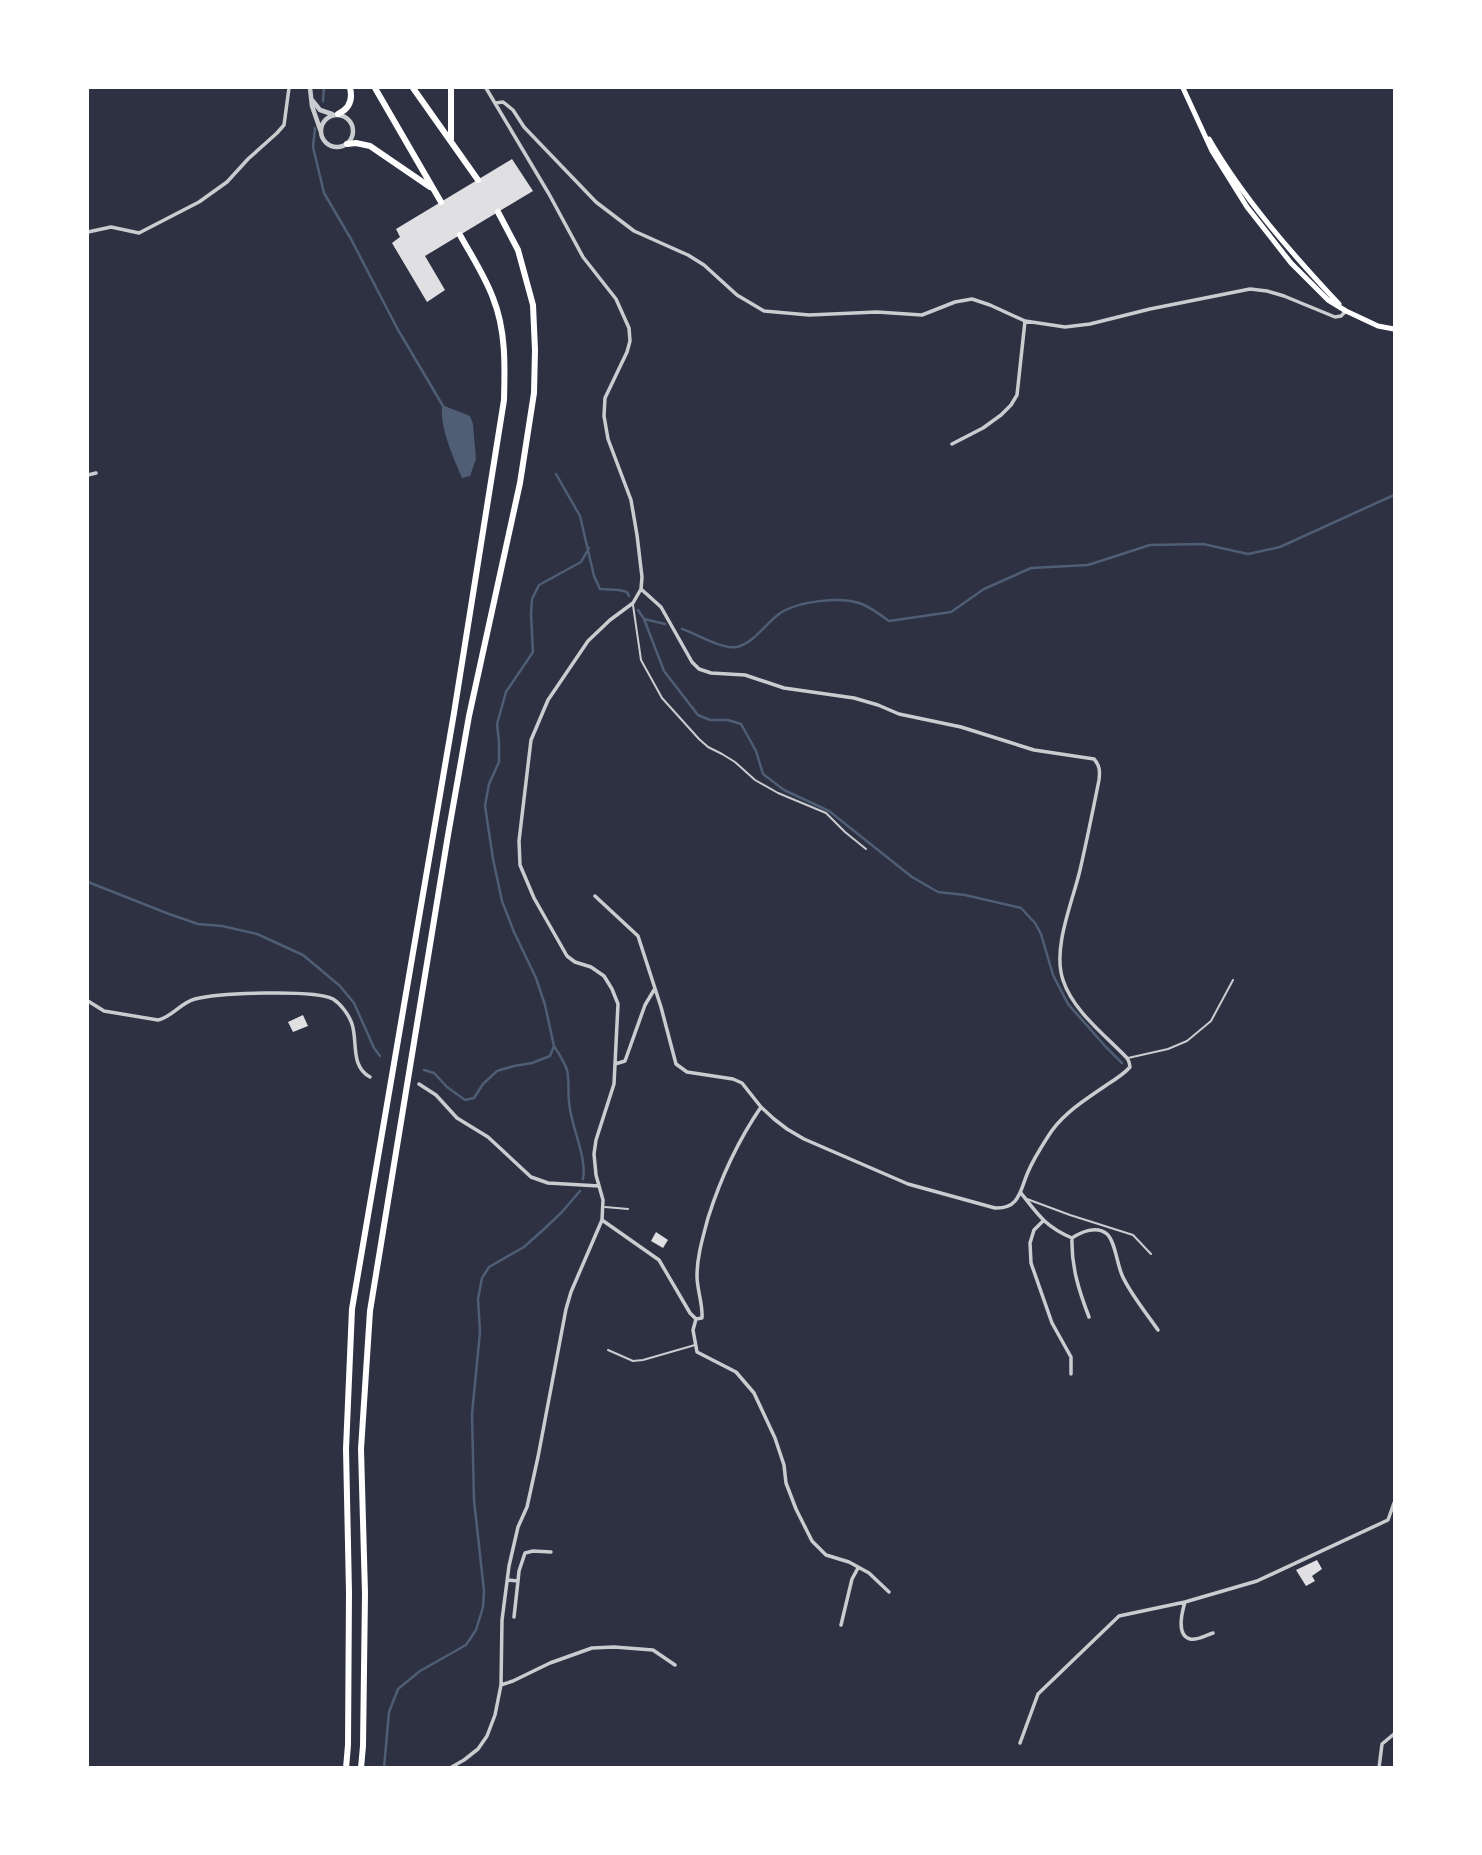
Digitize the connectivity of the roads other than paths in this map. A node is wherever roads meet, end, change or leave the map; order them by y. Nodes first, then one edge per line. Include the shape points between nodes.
1 (289, 88) edge
2 (310, 88) edge
3 (350, 88) edge
4 (375, 88) edge
5 (413, 88) edge
6 (451, 88) edge
7 (486, 88) edge
8 (1183, 88) edge
9 (310, 97) junction
10 (496, 103) junction
11 (335, 114) junction
12 (321, 133) junction
13 (451, 141) junction
14 (347, 144) junction
15 (478, 180) dead end
16 (433, 189) junction
17 (441, 202) dead end
18 (498, 212) dead end
19 (88, 232) edge
20 (460, 235) dead end
21 (1346, 311) junction
22 (1025, 321) junction
23 (1395, 329) edge
24 (952, 444) dead end
25 (96, 473) dead end
26 (88, 475) edge
27 (640, 589) junction
28 (633, 603) junction
29 (866, 849) dead end
30 (595, 896) dead end
31 (1233, 980) dead end
32 (654, 990) junction
33 (88, 1001) edge
34 (1127, 1058) junction
35 (615, 1064) junction
36 (370, 1077) dead end
37 (419, 1084) dead end
38 (761, 1107) junction
39 (598, 1186) junction
40 (1021, 1193) junction
41 (1025, 1198) junction
42 (604, 1206) junction
43 (628, 1209) dead end
44 (602, 1220) junction
45 (1043, 1221) junction
46 (1072, 1238) junction
47 (1151, 1254) dead end
48 (1089, 1317) dead end
49 (696, 1319) junction
50 (1158, 1330) dead end
51 (695, 1345) junction
52 (608, 1350) dead end
53 (1071, 1374) dead end
54 (1395, 1503) edge
55 (551, 1552) dead end
56 (858, 1567) junction
57 (508, 1580) junction
58 (518, 1581) junction
59 (889, 1592) dead end
60 (1185, 1602) junction
61 (514, 1617) dead end
62 (841, 1625) dead end
63 (1213, 1633) dead end
64 (675, 1665) dead end
65 (501, 1685) junction
66 (1395, 1734) edge
67 (1020, 1743) dead end
68 (346, 1768) edge
69 (361, 1768) edge
70 (450, 1768) edge
71 (1379, 1768) edge

1 - 19 street via 284,125 227,182 139,233 111,227
2 - 9 street
3 - 11 highway via 349,106
4 - 16 highway
5 - 13 highway
6 - 13 highway
7 - 10 street
8 - 21 main road via 1214,147 1253,203
9 - 11 street via 320,110
9 - 12 street
10 - 22 street via 503,102 513,110 596,202 634,231 704,265 737,295 764,311 922,315 972,299
10 - 27 street via 577,248 616,299 629,328 627,352 605,398 604,416 631,500
11 - 12 street via 325,119
11 - 14 street via 347,117 353,125
12 - 14 street via 331,146
13 - 15 highway
14 - 16 highway via 370,146
16 - 17 highway
18 - 69 highway via 517,250 533,305 534,393 520,483 469,716 370,1311 361,1449 365,1593
20 - 68 highway via 493,297 501,327 505,400 352,1309 346,1449
21 - 22 street via 1335,317 1284,296 1250,289 1090,324 1065,327
21 - 23 main road
22 - 24 street via 1017,394 1011,405 983,428
25 - 26 street
27 - 28 street
27 - 34 street via 661,607 699,669 854,698 1034,750 1094,759 1099,780 1059,966 1080,1009
28 - 29 lane via 641,660 662,698 699,739 755,780 826,813
28 - 35 street via 588,641 548,700 531,740 519,841 520,865 567,956 604,976 612,989 618,1004
30 - 32 street via 638,936
31 - 34 lane via 1211,1021 1187,1041
32 - 35 street via 625,1061
32 - 38 street via 676,1064 687,1072 742,1083
33 - 36 street via 104,1011 158,1020 202,998 273,993 325,996 342,1007 353,1025 360,1070
34 - 40 street via 1128,1070 1055,1126
35 - 39 street via 614,1084 596,1140
37 - 39 street via 531,1177 548,1183
38 - 40 street via 804,1139 908,1184 1003,1209
38 - 49 street via 741,1135 719,1184 701,1242 697,1274 703,1309 702,1318
39 - 42 street
40 - 41 street
41 - 45 street
41 - 47 lane via 1133,1235
42 - 43 lane
42 - 44 street
44 - 49 street via 659,1260
44 - 57 street via 566,1309 538,1457
45 - 46 street
45 - 53 street via 1030,1242 1031,1263 1052,1323 1071,1357
46 - 48 street via 1076,1284
46 - 50 street via 1095,1230 1110,1236 1122,1276
49 - 51 street
51 - 52 lane via 633,1361
51 - 56 street via 697,1352 736,1372 754,1393 775,1438 796,1510 812,1541 826,1555
54 - 60 street via 1388,1520 1256,1581
55 - 58 street via 525,1553
56 - 59 street
56 - 62 street
57 - 58 street
57 - 65 street
58 - 61 street
60 - 63 street via 1181,1614 1184,1635 1194,1640
60 - 67 street via 1119,1616 1038,1693
64 - 65 street via 653,1650 592,1648
65 - 70 street via 487,1736 478,1749
66 - 71 street via 1382,1744

